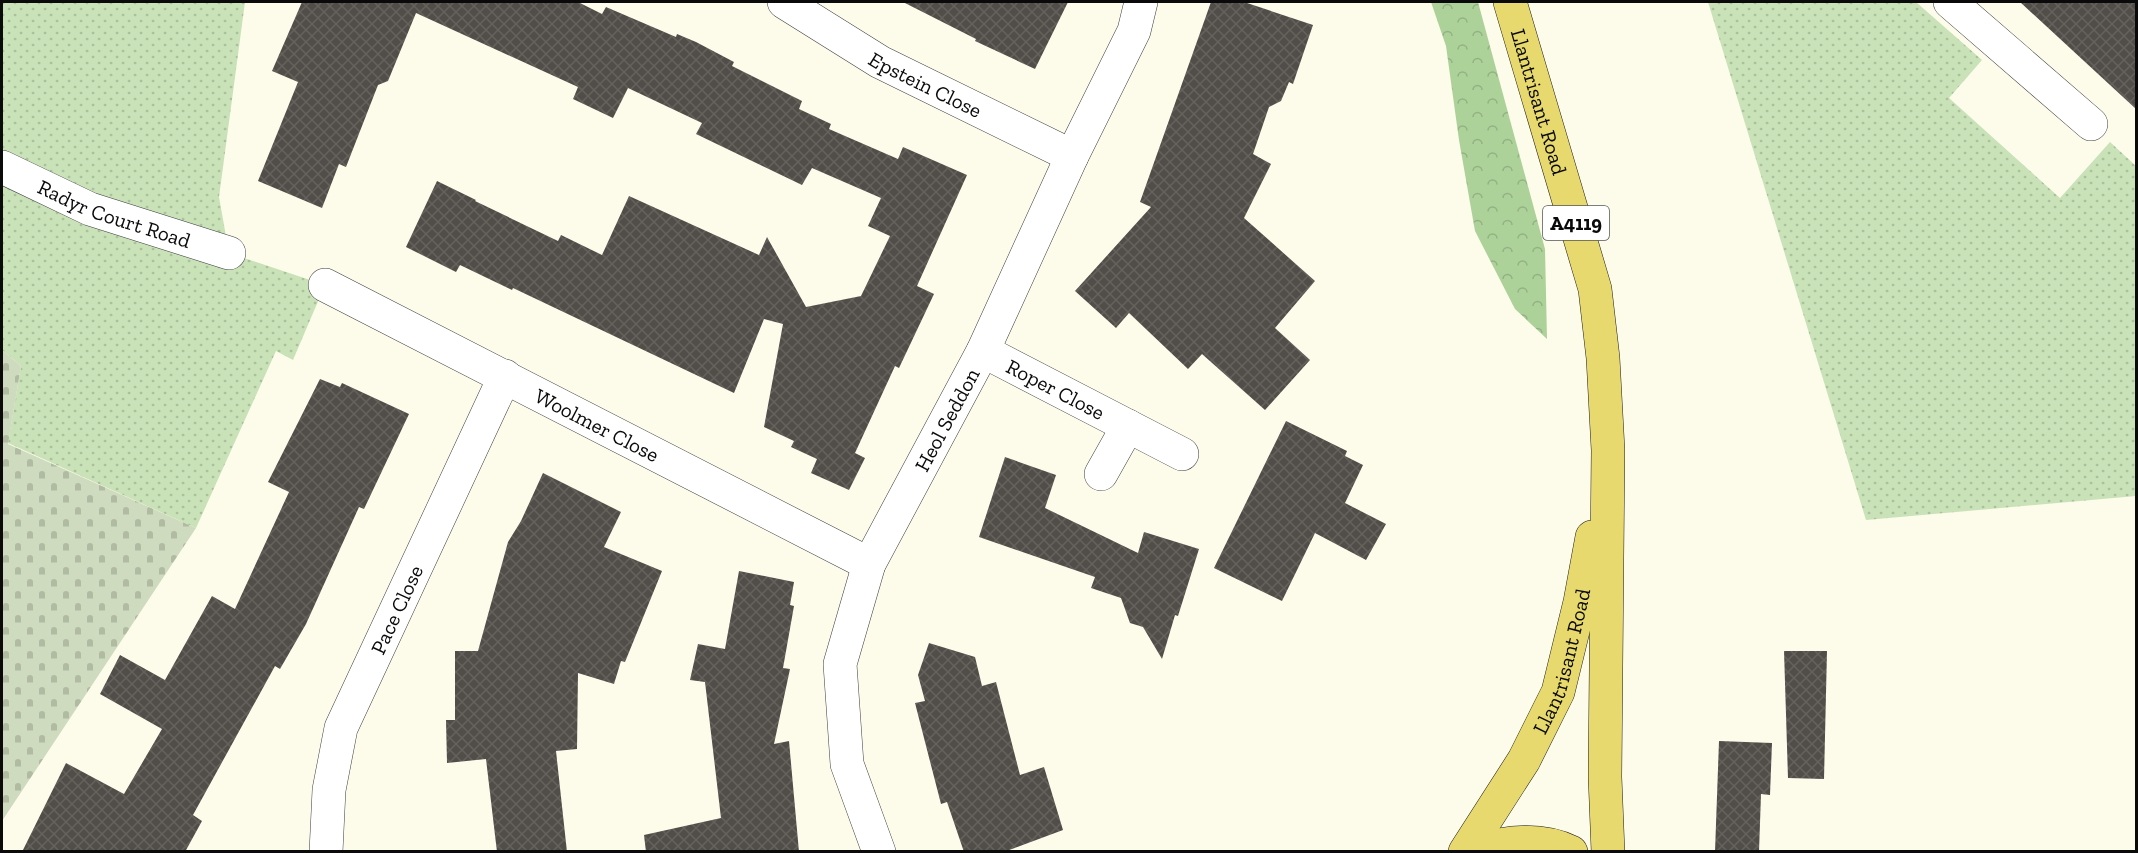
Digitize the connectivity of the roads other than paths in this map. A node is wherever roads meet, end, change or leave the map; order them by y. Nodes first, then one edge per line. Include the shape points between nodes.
1 (784, 2) edge
2 (1142, 2) edge
3 (1950, 2) edge
4 (1512, 3) edge
5 (2091, 124) dead end
6 (1072, 156) junction
7 (2, 167) edge
8 (229, 253) dead end
9 (325, 285) dead end
10 (983, 351) junction
11 (505, 376) junction
12 (1128, 426) junction
13 (1608, 450) junction
14 (1182, 454) dead end
15 (1101, 474) dead end
16 (869, 564) junction
17 (326, 852) edge
18 (879, 852) edge
19 (1465, 852) edge
20 (1480, 852) edge
21 (1571, 852) edge
22 (1608, 852) edge

1 - 6 street, Epstein Close via 880,62
2 - 6 street, Heol Seddon via 1134,31
3 - 5 street
4 - 13 main road, Llantrisant Road / A4119 via 1595,289
6 - 10 street, Heol Seddon
7 - 8 street, Radyr Court Road via 90,209
9 - 11 street, Woolmer Close
10 - 12 street, Roper Close
10 - 16 street, Heol Seddon
11 - 16 street, Woolmer Close
11 - 17 street, Pace Close via 341,728 328,790
12 - 14 street, Roper Close
12 - 15 street, Roper Close
13 - 19 main road, Llantrisant Road / A4119 via 1580,602 1558,692 1524,760
13 - 22 main road, Llantrisant Road / A4119
16 - 18 street, Heol Seddon via 840,664 847,764
20 - 21 main road via 1492,846 1531,842

